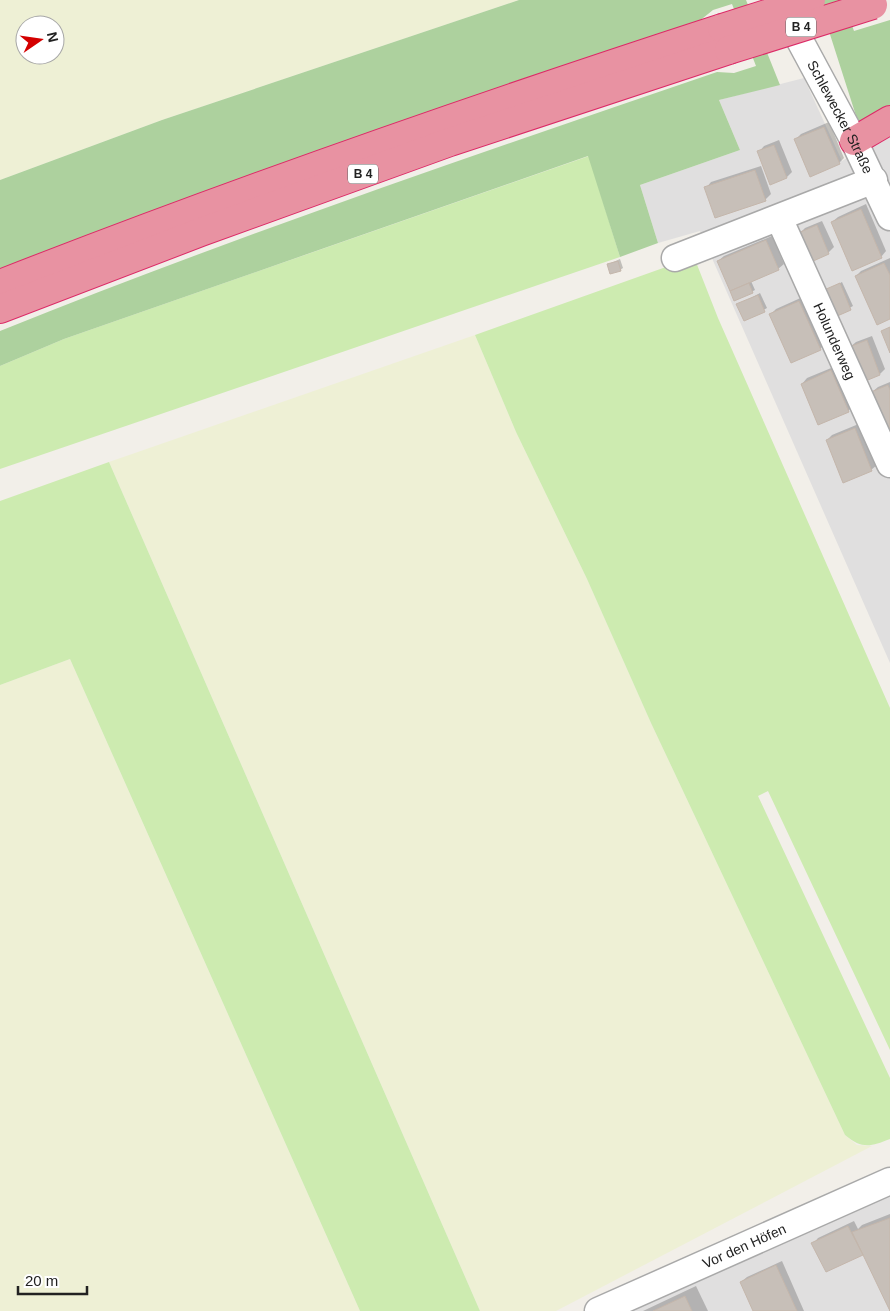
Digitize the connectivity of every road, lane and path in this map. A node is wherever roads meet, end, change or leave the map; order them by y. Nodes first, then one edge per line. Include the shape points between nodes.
1 (778, 0) edge
2 (812, 0) edge
3 (881, 2) edge
4 (726, 39) junction
5 (890, 120) edge
6 (854, 141) junction
7 (874, 180) junction
8 (890, 217) edge
9 (779, 218) junction
10 (676, 258) dead end
11 (0, 284) edge
12 (0, 309) edge
13 (890, 464) edge
14 (890, 1181) edge
15 (598, 1311) edge

1 - 6 street, Schlewecker Straße
2 - 4 highway, B 4, bridge
3 - 4 highway, B 4, bridge
4 - 11 highway, B 4 via 483,107
4 - 12 highway, B 4
5 - 6 highway
6 - 7 street, Schlewecker Straße
7 - 8 street, Schlewecker Straße
7 - 9 street
9 - 10 street
9 - 13 street, Holunderweg
14 - 15 street, Vor den Höfen

